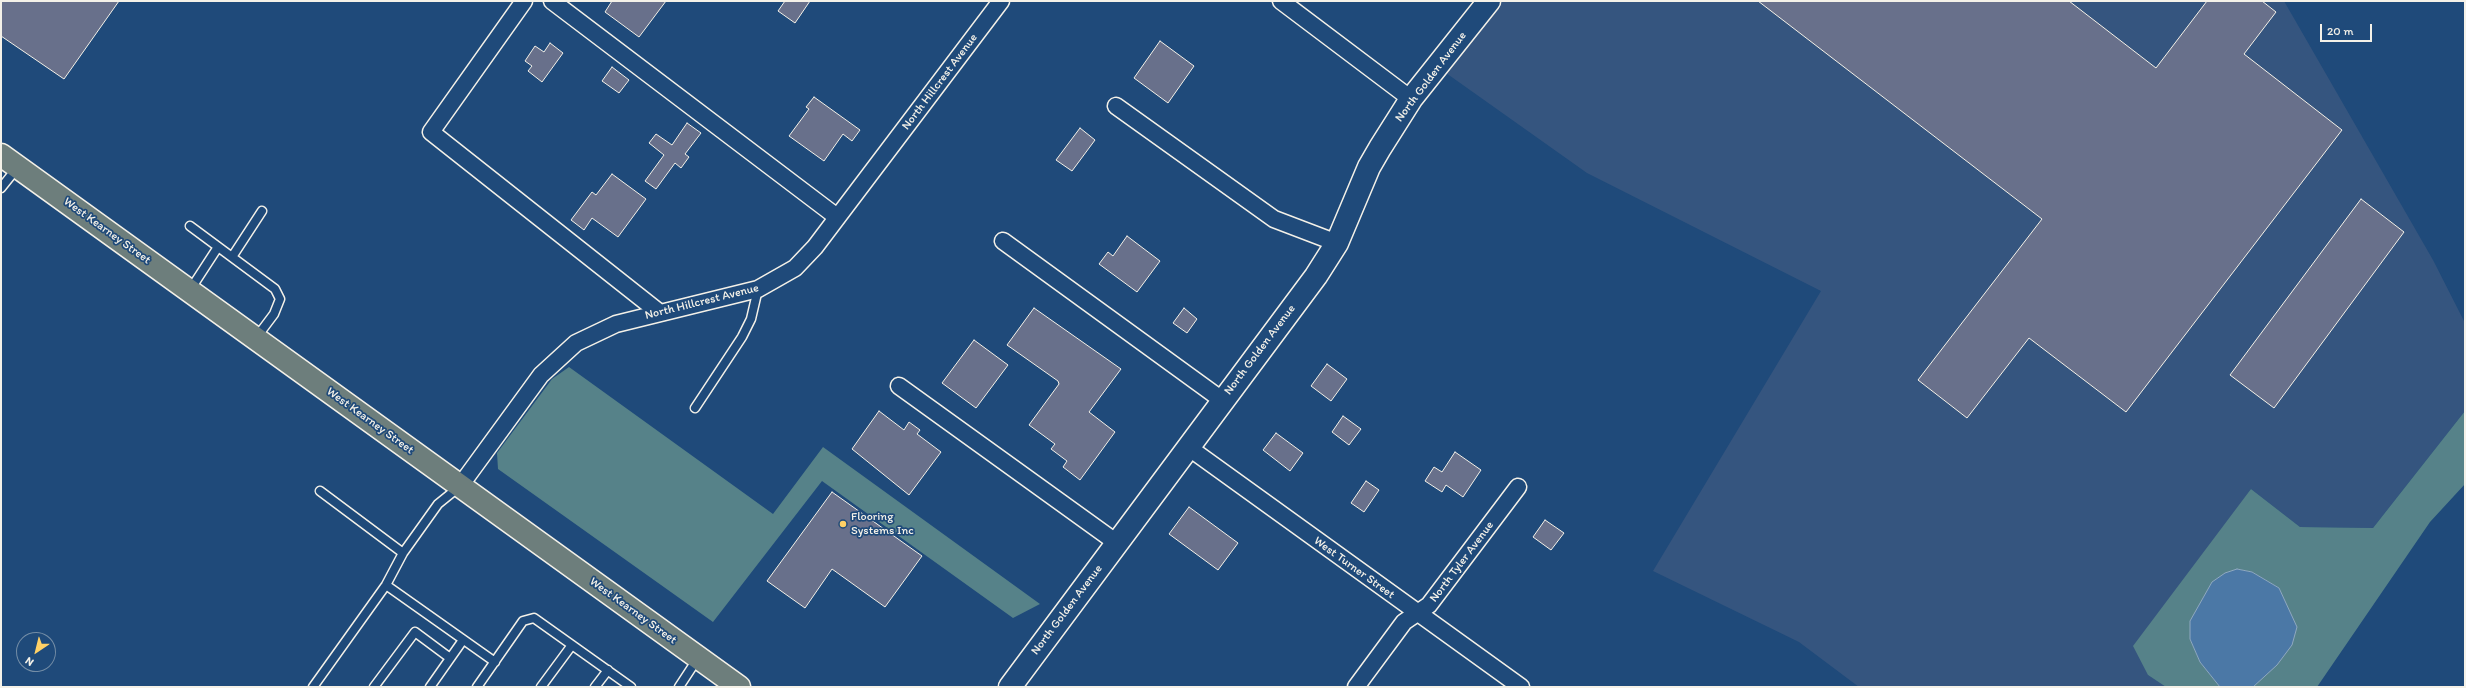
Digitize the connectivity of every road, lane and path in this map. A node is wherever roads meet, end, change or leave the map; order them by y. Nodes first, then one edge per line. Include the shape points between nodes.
1 (524, 1) edge
2 (552, 1) edge
3 (1001, 1) edge
4 (1281, 1) edge
5 (1489, 1) edge
6 (1411, 99) junction
7 (1116, 106) dead end
8 (9, 160) edge
9 (1, 188) edge
10 (262, 211) dead end
11 (837, 218) junction
12 (190, 226) dead end
13 (1003, 241) dead end
14 (1337, 243) junction
15 (218, 247) junction
16 (232, 257) junction
17 (758, 289) junction
18 (190, 290) junction
19 (660, 313) junction
20 (256, 338) junction
21 (899, 386) dead end
22 (1222, 400) junction
23 (695, 408) dead end
24 (1188, 447) junction
25 (460, 486) junction
26 (1518, 487) dead end
27 (320, 491) dead end
28 (1118, 543) junction
29 (404, 552) junction
30 (386, 586) junction
31 (1417, 614) junction
32 (463, 640) junction
33 (572, 645) junction
34 (450, 658) junction
35 (698, 658) junction
36 (495, 662) junction
37 (608, 670) junction
38 (313, 687) edge
39 (374, 687) edge
40 (430, 687) edge
41 (477, 687) edge
42 (541, 687) edge
43 (595, 687) edge
44 (631, 687) edge
45 (679, 687) edge
46 (739, 687) edge
47 (1010, 687) edge
48 (1356, 687) edge
49 (1521, 687) edge

1 - 19 street via 431,132
2 - 11 street
3 - 11 street, North Hillcrest Avenue
4 - 6 street
5 - 6 street, North Golden Avenue
6 - 14 street, North Golden Avenue via 1369,167
7 - 14 street via 1274,219
8 - 9 lane
8 - 18 main road, West Kearney Street
10 - 16 lane
11 - 17 street, North Hillcrest Avenue via 795,268
12 - 15 lane
13 - 22 street
14 - 22 street, North Golden Avenue via 1316,276
15 - 16 lane
15 - 18 lane
16 - 20 lane via 275,289 280,299 274,314
17 - 19 street, North Hillcrest Avenue
17 - 23 lane via 751,319 742,337
18 - 20 main road, West Kearney Street
19 - 25 street, North Hillcrest Avenue via 602,329 563,352 540,375
20 - 25 main road, West Kearney Street
21 - 28 street
22 - 24 street, North Golden Avenue
24 - 28 street, North Golden Avenue
24 - 31 street, West Turner Street
25 - 29 lane via 438,504
25 - 35 main road, West Kearney Street
26 - 31 street, North Tyler Avenue via 1430,605
27 - 29 lane
28 - 47 street, North Golden Avenue
29 - 30 lane
30 - 32 lane
30 - 38 lane
31 - 48 street, North Tyler Avenue via 1404,622
31 - 49 street, West Turner Street
32 - 34 lane
32 - 36 lane
33 - 36 lane via 534,618 523,621
33 - 37 lane
33 - 42 lane
34 - 39 lane via 415,632
34 - 40 lane
35 - 45 lane
35 - 46 main road, West Kearney Street
36 - 41 lane
37 - 43 lane
37 - 44 lane

